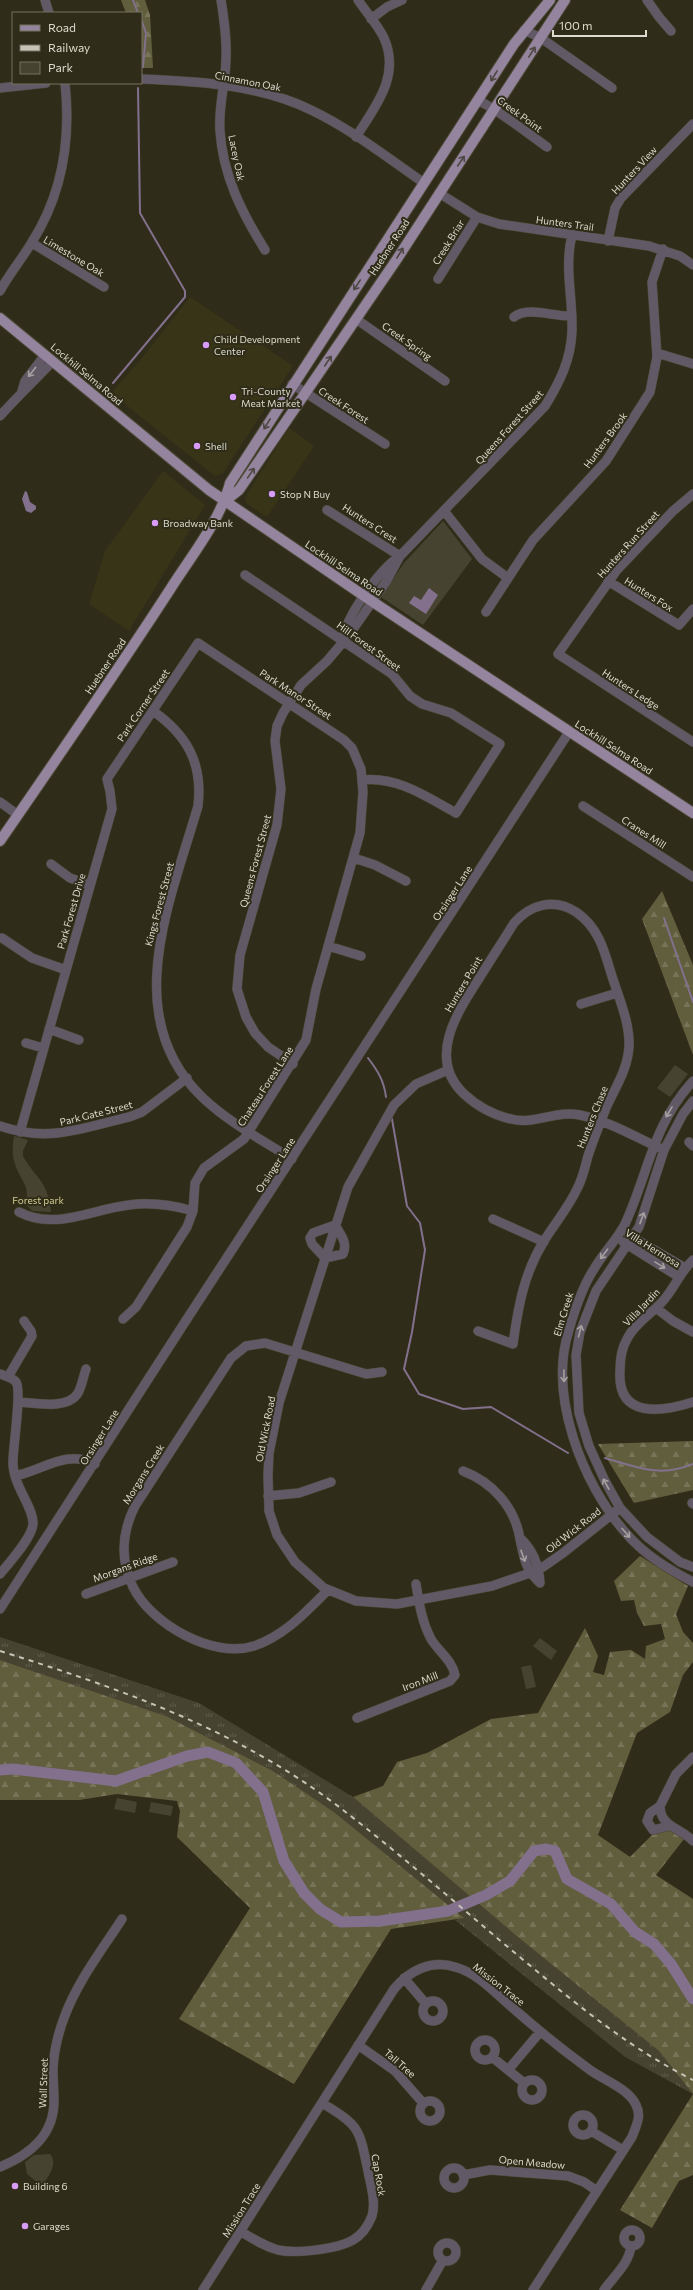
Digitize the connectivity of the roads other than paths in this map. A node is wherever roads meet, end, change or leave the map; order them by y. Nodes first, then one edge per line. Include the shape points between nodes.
1 (45, 0) edge
2 (220, 0) edge
3 (358, 0) edge
4 (402, 0) edge
5 (550, 0) edge
6 (565, 0) edge
7 (647, 0) edge
8 (49, 12) edge
9 (371, 19) junction
10 (524, 30) junction
11 (671, 31) dead end
12 (541, 38) junction
13 (142, 79) edge
14 (37, 84) edge
15 (65, 84) edge
16 (223, 86) junction
17 (0, 88) edge
18 (612, 88) dead end
19 (478, 101) junction
20 (495, 111) junction
21 (693, 124) edge
22 (356, 137) junction
23 (547, 147) dead end
24 (424, 183) junction
25 (438, 193) junction
26 (477, 217) junction
27 (572, 235) junction
28 (608, 241) junction
29 (32, 243) junction
30 (663, 249) junction
31 (265, 250) dead end
32 (693, 264) edge
33 (10, 273) junction
34 (438, 279) dead end
35 (0, 281) edge
36 (104, 287) dead end
37 (0, 291) edge
38 (572, 316) junction
39 (514, 317) dead end
40 (0, 318) edge
41 (356, 319) junction
42 (657, 353) junction
43 (49, 358) junction
44 (693, 364) edge
45 (444, 381) dead end
46 (292, 384) junction
47 (306, 394) junction
48 (0, 416) edge
49 (385, 444) dead end
50 (693, 494) edge
51 (225, 501) junction
52 (327, 510) dead end
53 (445, 512) junction
54 (400, 556) junction
55 (245, 575) dead end
56 (508, 578) junction
57 (608, 581) junction
58 (369, 599) junction
59 (693, 609) edge
60 (486, 612) dead end
61 (343, 640) junction
62 (198, 643) joint
63 (558, 654) joint
64 (289, 703) junction
65 (153, 711) junction
66 (570, 732) junction
67 (693, 742) edge
68 (107, 779) joint
69 (362, 780) junction
70 (0, 802) edge
71 (583, 806) dead end
72 (693, 813) edge
73 (18, 815) junction
74 (0, 841) edge
75 (354, 858) junction
76 (50, 864) dead end
77 (693, 877) edge
78 (406, 881) dead end
79 (90, 885) junction
80 (544, 904) joint
81 (2, 938) dead end
82 (328, 946) junction
83 (361, 956) dead end
84 (66, 970) junction
85 (617, 993) junction
86 (581, 1004) dead end
87 (48, 1029) junction
88 (79, 1040) dead end
89 (26, 1043) dead end
90 (43, 1048) junction
91 (293, 1064) junction
92 (448, 1070) junction
93 (187, 1078) junction
94 (693, 1081) edge
95 (693, 1101) edge
96 (601, 1122) junction
97 (0, 1126) edge
98 (249, 1131) junction
99 (20, 1132) junction
100 (654, 1145) junction
101 (664, 1150) junction
102 (292, 1159) junction
103 (192, 1211) junction
104 (19, 1212) dead end
105 (493, 1219) dead end
106 (335, 1226) junction
107 (618, 1234) junction
108 (630, 1241) junction
109 (544, 1242) junction
110 (325, 1258) junction
111 (693, 1260) edge
112 (685, 1268) junction
113 (679, 1277) junction
114 (656, 1308) junction
115 (122, 1319) dead end
116 (24, 1321) dead end
117 (478, 1331) dead end
118 (693, 1332) edge
119 (296, 1352) junction
120 (86, 1369) dead end
121 (382, 1372) dead end
122 (4, 1376) edge
123 (18, 1402) junction
124 (693, 1402) edge
125 (95, 1464) junction
126 (463, 1472) dead end
127 (15, 1476) junction
128 (330, 1482) dead end
129 (268, 1496) junction
130 (620, 1508) junction
131 (612, 1514) junction
132 (520, 1538) junction
133 (173, 1562) dead end
134 (693, 1567) edge
135 (539, 1569) junction
136 (530, 1573) junction
137 (0, 1574) edge
138 (130, 1578) junction
139 (693, 1582) edge
140 (416, 1584) dead end
141 (328, 1590) junction
142 (86, 1594) dead end
143 (419, 1601) junction
144 (0, 1609) edge
145 (357, 1718) dead end
146 (693, 1758) edge
147 (660, 1806) junction
148 (669, 1826) junction
149 (693, 1840) edge
150 (122, 1919) dead end
151 (404, 1978) junction
152 (426, 2004) dead end
153 (540, 2032) junction
154 (358, 2045) junction
155 (492, 2057) dead end
156 (508, 2070) junction
157 (524, 2084) dead end
158 (322, 2103) junction
159 (423, 2103) dead end
160 (591, 2131) dead end
161 (623, 2150) junction
162 (0, 2166) edge
163 (463, 2175) dead end
164 (597, 2191) junction
165 (240, 2231) junction
166 (631, 2246) dead end
167 (443, 2260) dead end
168 (203, 2290) edge
169 (426, 2290) edge
170 (533, 2290) edge
171 (604, 2290) edge

1 - 8 street
2 - 16 street, Lacey Oak via 226,45
3 - 9 street
4 - 9 street
5 - 10 main road, Huebner Road
6 - 12 main road, Huebner Road
7 - 11 street
9 - 22 street via 386,44 390,71 386,87
10 - 12 street
10 -> 19 main road, Huebner Road
12 - 18 street
20 -> 12 main road, Huebner Road
13 - 16 street, Cinnamon Oak
14 - 17 street
15 - 29 street via 68,113 64,161 51,207
16 - 22 street, Cinnamon Oak via 259,92 285,100 310,110
16 - 31 street, Lacey Oak via 220,131 227,176 235,196
19 - 20 street, Creek Point via 485,102
19 - 24 main road, Huebner Road
20 - 23 street, Creek Point
25 -> 20 main road, Huebner Road
21 - 28 street, Hunters View via 621,198 615,208
22 - 24 street, Cinnamon Oak
24 - 25 main road
24 -> 46 main road, Huebner Road
25 - 26 street, Hunters Trail
41 -> 25 main road, Huebner Road
26 - 27 street, Hunters Trail via 507,226
26 - 34 street, Creek Briar
27 - 28 street, Hunters Trail
27 - 38 street, Queens Forest Street via 568,250
28 - 30 street, Hunters Trail
29 - 33 street
29 - 36 street, Limestone Oak
30 - 32 street, Hunters Trail
30 - 42 street, Hunters Brook via 652,282
33 - 35 street
33 - 37 street
38 - 39 street via 524,312
38 - 53 street, Queens Forest Street via 566,364 546,406
40 - 43 main road, Lockhill Selma Road
41 - 45 street, Creek Spring
47 -> 41 main road, Huebner Road
42 - 44 street
42 - 56 street, Hunters Brook via 653,381 639,411 602,466 533,540
43 - 48 street via 31,385 22,391
43 - 51 main road, Lockhill Selma Road
46 - 47 street, Creek Forest
46 -> 51 main road, Huebner Road via 230,483
47 - 49 street, Creek Forest
51 -> 47 main road, Huebner Road via 239,490
50 - 57 street, Hunters Run Street via 673,511
51 - 58 main road, Lockhill Selma Road
51 - 73 main road, Huebner Road via 142,633
52 - 54 street, Hunters Crest
53 - 54 street, Queens Forest Street
53 - 56 street via 482,559
54 - 58 street, Queens Forest Street via 397,565
55 - 61 street, Hill Forest Street
56 - 60 street, Hunters Brook
57 - 59 street, Hunters Fox via 679,626
57 - 63 street, Hunters Run Street
58 - 61 street, Queens Forest Street via 349,635
58 - 66 main road, Lockhill Selma Road
61 - 64 street, Queens Forest Street via 327,661 301,685
61 - 69 street, Hill Forest Street via 392,674 410,696 422,704 451,713 500,744 456,813 392,782
62 - 64 street, Park Manor Street
62 - 65 street, Park Corner Street
63 - 67 street, Hunters Ledge
64 - 69 street, Park Manor Street via 344,740 357,758
64 - 91 street, Queens Forest Street via 279,721 276,734 281,789 277,825 240,955 237,989 246,1017 255,1033 268,1047
65 - 68 street, Park Corner Street
65 - 93 street, Kings Forest Street via 175,728 186,743 194,760 198,778 198,806 161,932 156,966 156,1000 161,1026 171,1054
66 - 72 main road, Lockhill Selma Road
66 - 102 street, Orsinger Lane
68 - 79 street, Park Forest Drive via 112,809
69 - 75 street, Chateau Forest Lane via 362,814
70 - 73 street
71 - 77 street, Cranes Mill
73 - 74 main road, Huebner Road
75 - 78 street via 375,865
75 - 82 street, Chateau Forest Lane
76 - 79 street via 70,878
79 - 84 street, Park Forest Drive
80 - 85 street, Hunters Chase via 573,910 592,926 604,948
80 - 92 street, Hunters Point via 528,910 514,923 459,1010 450,1031 446,1052
81 - 84 street via 32,958
82 - 83 street
82 - 91 street, Chateau Forest Lane via 311,1007 306,1040
84 - 87 street, Park Forest Drive
85 - 86 street
85 - 96 street, Hunters Chase via 628,1030 629,1052
87 - 88 street
87 - 90 street, Park Forest Drive
89 - 90 street
90 - 99 street, Park Forest Drive
91 - 98 street, Chateau Forest Lane
92 - 96 street, Hunters Point via 458,1088 471,1100 502,1117 528,1121 571,1114
92 - 106 street, Old Wick Road via 416,1084 394,1105 348,1187
93 - 98 street, Kings Forest Street via 202,1097
93 - 99 street, Park Gate Street via 142,1112 129,1117 50,1135
94 -> 100 street, Elm Creek via 672,1107
95 - 101 street, Elm Creek
96 - 100 street, Hunters Point
96 - 109 street, Hunters Chase via 579,1186
97 - 99 street, Park Gate Street
98 - 102 street, Kings Forest Street
98 - 103 street, Chateau Forest Lane via 240,1142 204,1168 193,1190
100 - 101 street, Hunters Point
100 - 107 street, Elm Creek via 637,1195
108 -> 101 street, Elm Creek via 648,1202
102 - 125 street, Orsinger Lane
103 - 104 street via 158,1204 129,1204 59,1220 28,1217
103 - 115 street, Chateau Forest Lane via 187,1227 172,1252 136,1307
105 - 109 street
106 - 110 street, Old Wick Road
106 - 110 street via 343,1238 345,1249 343,1254
106 - 110 street via 312,1233 310,1238
107 - 108 street, Villa Hermosa
107 -> 131 street, Elm Creek via 592,1270 568,1332 564,1354 564,1397 571,1432 592,1480
108 - 112 street, Villa Hermosa
108 -> 113 street, Villa Hermosa
130 -> 108 street, Elm Creek via 582,1429 577,1398 576,1355 580,1332 596,1291
109 - 117 street, Hunters Chase via 522,1290 513,1344
110 - 119 street, Old Wick Road
111 - 112 street, Villa Jardin
112 - 113 street, Villa Jardin
113 - 114 street, Villa Jardin
114 - 118 street
114 - 124 street, Villa Jardin via 627,1338 620,1358 621,1391 633,1404 654,1411 671,1410
116 - 122 street via 31,1331 31,1341
119 - 121 street, Morgans Creek via 366,1374
119 - 129 street, Old Wick Road via 279,1403 269,1453
119 - 138 street, Morgans Creek via 276,1345 256,1344 241,1349 231,1358 133,1509 124,1544
120 - 123 street via 78,1392 71,1400 57,1403
122 - 123 street via 14,1380 18,1385
123 - 127 street via 13,1461
125 - 127 street via 81,1458 70,1458 29,1474
125 - 144 street, Orsinger Lane
126 - 132 street via 478,1478 498,1493 512,1516
127 - 137 street via 33,1523 22,1546
128 - 129 street via 299,1493
129 - 141 street, Old Wick Road via 271,1517 281,1542 295,1562
130 - 131 street, Old Wick Road
130 - 134 street, Elm Creek via 647,1536 680,1562
131 - 135 street, Old Wick Road
131 -> 139 street, Elm Creek via 625,1532 654,1558
132 - 135 street via 528,1546
132 -> 136 street via 521,1551
133 - 138 street, Morgans Ridge
135 - 136 street, Old Wick Road
136 - 143 street, Old Wick Road via 492,1586
138 - 141 street, Morgans Creek via 138,1596 165,1622 200,1642 226,1648 253,1646 276,1636 292,1625
138 - 142 street, Morgans Ridge
140 - 143 street
141 - 143 street, Old Wick Road via 370,1604
143 - 145 street, Iron Mill via 427,1630 435,1645 454,1668 455,1675 450,1681
146 - 147 street via 686,1762 672,1780
147 - 148 street via 664,1820
147 - 148 street via 650,1813 647,1822 653,1830
148 - 149 street
150 - 162 street, Wall Street via 76,1992 64,2017 55,2051 54,2108 48,2128 32,2150
151 - 152 street
151 - 153 street, Mission Trace via 425,1966 455,1966 476,1977
151 - 154 street, Mission Trace via 394,1989
153 - 156 street
153 - 161 street, Mission Trace via 588,2069 631,2097 636,2105 638,2122
154 - 158 street, Mission Trace
154 - 159 street, Tall Tree via 400,2075
155 - 156 street
156 - 157 street
158 - 165 street, Mission Trace
158 - 165 street, Cap Rock via 352,2122 361,2136 373,2198 372,2216 368,2224 360,2234 345,2244 295,2252 266,2246
160 - 161 street
161 - 164 street, Mission Trace
163 - 164 street, Open Meadow via 490,2170 568,2176 584,2182
164 - 170 street, Mission Trace
165 - 168 street, Mission Trace
166 - 171 street via 631,2252
167 - 169 street

